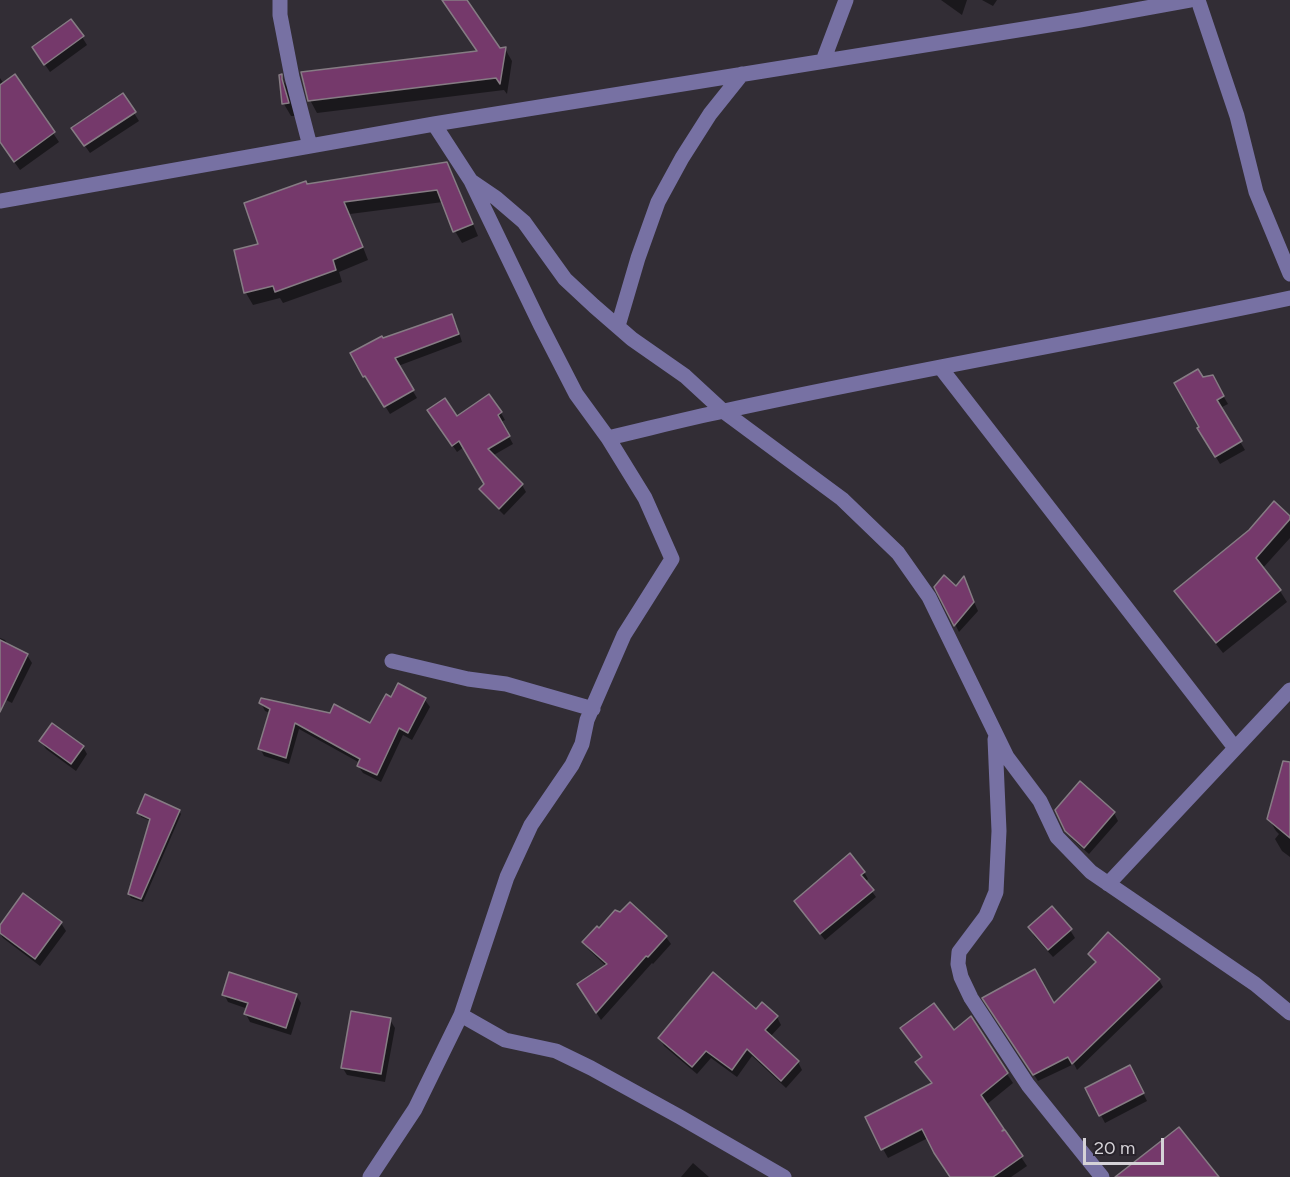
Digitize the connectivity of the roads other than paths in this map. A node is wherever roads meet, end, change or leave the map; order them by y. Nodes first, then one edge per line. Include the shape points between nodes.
1 (280, 0) edge
2 (846, 0) edge
3 (1190, 0) edge
4 (1198, 0) edge
5 (823, 61) junction
6 (742, 74) junction
7 (434, 124) junction
8 (310, 146) junction
9 (471, 181) junction
10 (3, 197) edge
11 (1290, 274) edge
12 (1290, 298) edge
13 (618, 326) junction
14 (940, 367) junction
15 (723, 411) junction
16 (609, 438) junction
17 (392, 661) dead end
18 (1290, 690) edge
19 (593, 709) junction
20 (994, 730) junction
21 (1235, 748) junction
22 (1108, 884) junction
23 (1290, 1013) edge
24 (461, 1015) junction
25 (370, 1177) edge
26 (784, 1177) edge
27 (1102, 1177) edge

1 - 8 street via 292,77
2 - 5 street
3 - 5 street
4 - 11 street via 1237,116 1256,192
5 - 6 street
6 - 7 street
6 - 13 street via 710,114 658,202
7 - 8 street
7 - 9 street
8 - 10 street
9 - 13 street via 524,222 565,279
9 - 16 street via 576,394
12 - 14 street
13 - 15 street via 685,376
14 - 15 street
14 - 21 street
15 - 16 street
15 - 20 street via 842,498 898,553 929,597
16 - 19 street via 645,498 672,559 624,635
17 - 19 street via 506,684
18 - 21 street
19 - 24 street via 572,765 531,825 507,877
20 - 22 street via 1007,757 1040,801 1057,837
20 - 27 street via 999,831 996,892 986,916 959,952 961,977 1028,1085
21 - 22 street
22 - 23 street via 1255,984
24 - 25 street via 415,1109
24 - 26 street via 505,1040 556,1051 591,1068

